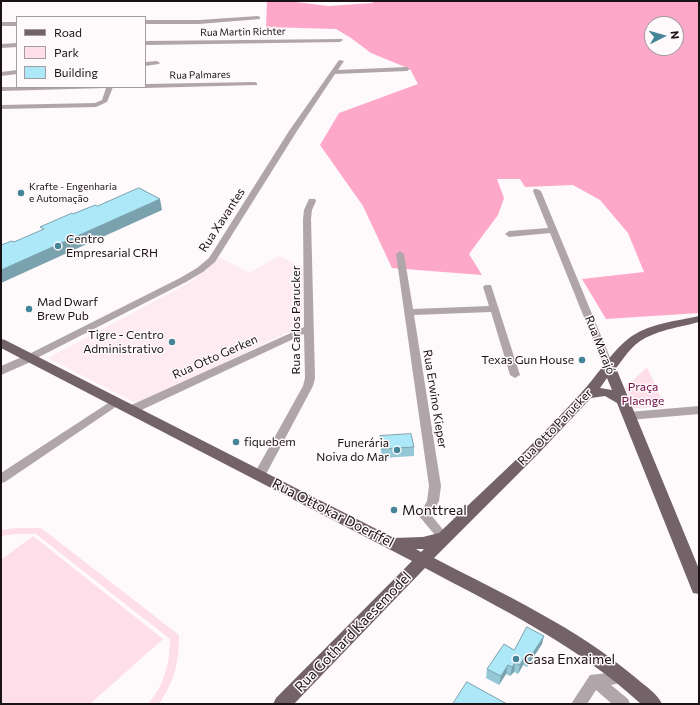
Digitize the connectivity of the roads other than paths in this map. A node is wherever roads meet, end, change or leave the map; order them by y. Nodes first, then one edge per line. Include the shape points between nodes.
1 (258, 18) dead end
2 (146, 22) edge
3 (1, 24) edge
4 (16, 24) edge
5 (340, 40) dead end
6 (146, 43) edge
7 (16, 45) edge
8 (1, 46) edge
9 (341, 61) dead end
10 (157, 63) dead end
11 (146, 64) edge
12 (407, 69) dead end
13 (16, 72) edge
14 (334, 72) junction
15 (1, 74) edge
16 (255, 84) dead end
17 (146, 86) edge
18 (52, 88) edge
19 (110, 88) edge
20 (1, 89) edge
21 (1, 107) edge
22 (537, 191) dead end
23 (312, 201) dead end
24 (553, 230) junction
25 (509, 234) dead end
26 (400, 254) dead end
27 (488, 287) dead end
28 (495, 309) junction
29 (409, 312) junction
30 (699, 319) edge
31 (309, 328) junction
32 (1, 343) edge
33 (29, 358) junction
34 (609, 367) junction
35 (1, 371) edge
36 (515, 376) dead end
37 (587, 395) junction
38 (622, 400) junction
39 (116, 402) junction
40 (130, 410) junction
41 (699, 410) edge
42 (629, 416) junction
43 (259, 476) junction
44 (1, 478) edge
45 (444, 538) junction
46 (391, 542) junction
47 (424, 559) junction
48 (699, 588) edge
49 (624, 677) junction
50 (596, 680) junction
51 (282, 704) edge
52 (578, 704) edge
53 (623, 704) edge
54 (653, 704) edge

1 - 2 street
3 - 4 street
5 - 6 street, Rua Martin Richter
7 - 8 street
9 - 14 street, Rua Xavantes
10 - 11 street
12 - 14 street
13 - 15 street
14 - 33 street, Rua Xavantes via 293,131 212,260 183,280
16 - 17 street, Rua Palmares
18 - 20 street
19 - 21 street via 107,98 101,104
22 - 24 street, Rua Marajó
23 - 31 street, Rua Carlos Parucker via 308,210
24 - 25 street
24 - 34 street, Rua Marajó
26 - 29 street, Rua Erwino Kieper
27 - 28 street
28 - 29 street
28 - 36 street
29 - 45 street, Rua Erwino Kieper via 435,486 433,501 425,516
30 - 34 main road, Rua Otto Parucker via 664,326 637,338
31 - 40 street, Rua Otto Gerken
31 - 43 street, Rua Carlos Parucker via 311,370 308,386
32 - 33 main road, Rua Ottokar Doerffel
33 - 35 street
33 - 39 main road, Rua Ottokar Doerffel
34 - 37 main road, Rua Otto Parucker
34 - 38 main road, Rua Marajó
37 - 38 main road via 604,391
37 - 45 main road, Rua Otto Parucker
38 - 42 main road, Rua Marajó
39 - 40 main road, Rua Ottokar Doerffel
39 - 44 street
40 - 43 main road, Rua Ottokar Doerffel
41 - 42 street
42 - 48 main road, Rua Marajó
43 - 46 main road, Rua Ottokar Doerffel
45 - 46 main road via 423,543
45 - 47 main road, Rua Otto Parucker
46 - 47 main road, Rua Ottokar Doerffel
47 - 49 main road, Rua Ottokar Doerffel via 566,635
47 - 51 main road, Rua Gothard Kaesemodel
49 - 50 street
49 - 54 main road, Rua Ottokar Doerffel
50 - 52 street
50 - 53 street

